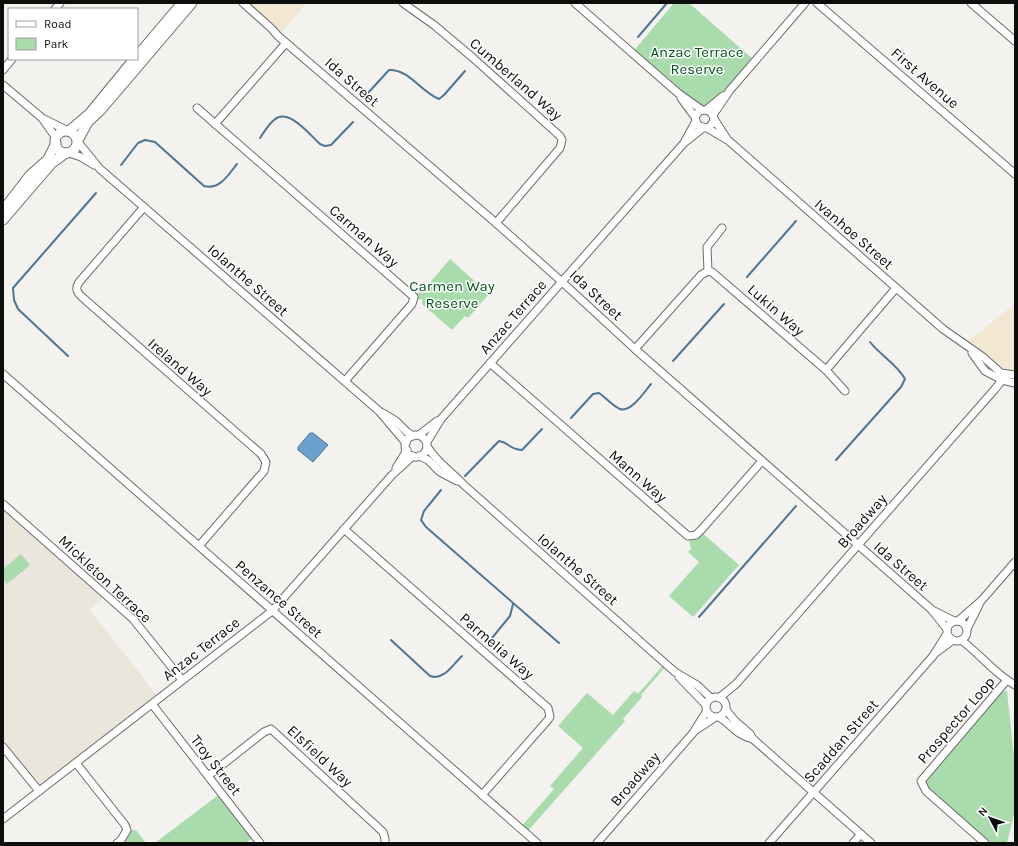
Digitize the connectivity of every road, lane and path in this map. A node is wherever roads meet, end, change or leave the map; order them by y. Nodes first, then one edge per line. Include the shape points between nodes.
1 (182, 3) edge
2 (192, 3) edge
3 (243, 3) edge
4 (403, 3) edge
5 (575, 3) edge
6 (805, 3) edge
7 (818, 3) edge
8 (971, 3) edge
9 (1015, 42) edge
10 (286, 43) junction
11 (138, 55) edge
12 (11, 60) edge
13 (133, 60) edge
14 (3, 70) edge
15 (3, 85) edge
16 (730, 90) junction
17 (678, 93) junction
18 (197, 108) dead end
19 (704, 110) junction
20 (714, 117) junction
21 (42, 118) junction
22 (695, 119) junction
23 (215, 124) junction
24 (705, 128) junction
25 (67, 130) junction
26 (56, 140) junction
27 (78, 141) junction
28 (729, 141) junction
29 (684, 143) junction
30 (67, 153) junction
31 (100, 169) junction
32 (1015, 174) edge
33 (144, 207) junction
34 (3, 210) edge
35 (3, 220) edge
36 (496, 223) junction
37 (722, 228) dead end
38 (708, 271) junction
39 (561, 281) junction
40 (896, 288) junction
41 (635, 349) junction
42 (490, 363) junction
43 (826, 370) junction
44 (3, 374) edge
45 (1015, 375) edge
46 (1004, 378) junction
47 (345, 381) junction
48 (1015, 383) edge
49 (844, 391) dead end
50 (379, 411) junction
51 (441, 419) junction
52 (416, 435) junction
53 (427, 444) junction
54 (406, 447) junction
55 (416, 456) junction
56 (762, 461) junction
57 (392, 475) junction
58 (464, 485) junction
59 (3, 504) edge
60 (344, 529) junction
61 (858, 545) junction
62 (199, 546) junction
63 (1015, 562) edge
64 (981, 601) junction
65 (931, 609) junction
66 (272, 611) junction
67 (956, 621) junction
68 (947, 631) junction
69 (967, 631) junction
70 (953, 640) junction
71 (961, 640) junction
72 (974, 650) junction
73 (933, 656) junction
74 (675, 672) junction
75 (182, 680) junction
76 (1007, 680) junction
77 (736, 684) junction
78 (1015, 685) edge
79 (715, 698) junction
80 (152, 704) junction
81 (726, 707) junction
82 (706, 708) junction
83 (716, 718) junction
84 (693, 733) junction
85 (753, 739) junction
86 (3, 747) edge
87 (76, 762) junction
88 (208, 776) junction
89 (39, 791) junction
90 (813, 793) junction
91 (482, 794) junction
92 (3, 819) edge
93 (861, 834) junction
94 (117, 843) edge
95 (260, 843) edge
96 (385, 843) edge
97 (537, 843) edge
98 (597, 843) edge
99 (769, 843) edge
100 (853, 843) edge
101 (871, 843) edge
102 (985, 843) edge

1 - 11 main road
2 - 27 main road via 88,122
3 - 10 street, Ida Street
4 - 36 street, Cumberland Way via 461,48 562,140 560,148
5 - 17 street
6 - 16 street
7 - 32 street, First Avenue
8 - 9 street
10 - 23 street
10 - 36 street, Ida Street
12 - 14 street
13 - 25 main road via 89,114
15 - 21 street
16 - 19 street
16 - 20 street
17 - 19 street
17 - 22 street
18 - 23 street, Carman Way
19 - 20 street via 709,111
19 - 22 street via 698,113
20 - 24 street via 711,126
20 - 28 street, Ivanhoe Street
21 - 25 street
21 - 26 street
22 - 24 street via 699,126
22 - 29 street, Anzac Terrace
23 - 47 street, Carman Way via 414,297 412,304
24 - 28 street, Ivanhoe Street
24 - 29 street, Anzac Terrace
25 - 26 main road via 59,133
25 - 27 main road via 73,133
26 - 30 main road via 58,150
26 - 34 main road via 48,159 27,178
27 - 30 main road via 75,149
27 - 31 street, Iolanthe Street
28 - 40 street, Ivanhoe Street
29 - 39 street, Anzac Terrace
30 - 31 street, Iolanthe Street via 81,157
30 - 35 main road via 52,163
31 - 33 street, Iolanthe Street
33 - 47 street, Iolanthe Street
33 - 62 street, Ireland Way via 76,287 82,297 261,454 266,462 264,471
36 - 39 street, Ida Street
37 - 38 street via 707,247
38 - 41 street via 700,275
38 - 43 street, Lukin Way via 715,274
39 - 41 street, Ida Street
39 - 42 street, Anzac Terrace
40 - 43 street
40 - 46 street, Ivanhoe Street via 943,329 983,357 1002,373
41 - 56 street, Ida Street
42 - 51 street, Anzac Terrace
42 - 56 street, Mann Way via 688,536 696,535 702,529
43 - 49 street, Lukin Way
44 - 62 street, Penzance Street
45 - 46 street
46 - 48 street, Ivanhoe Street
46 - 61 street, Broadway
47 - 50 street, Iolanthe Street
50 - 52 street, Iolanthe Street via 396,421 407,432
50 - 54 street, Iolanthe Street
51 - 52 street, Anzac Terrace
51 - 53 street, Anzac Terrace
52 - 53 street via 425,439
52 - 54 street via 410,437
53 - 55 street via 426,451
53 - 58 street, Iolanthe Street via 434,456
54 - 55 street
54 - 57 street, Anzac Terrace
55 - 57 street, Anzac Terrace
55 - 58 street, Iolanthe Street via 428,460 440,472
56 - 61 street, Ida Street
57 - 60 street, Anzac Terrace
58 - 74 street, Iolanthe Street
59 - 75 street, Mickleton Terrace via 130,616
60 - 66 street, Anzac Terrace
60 - 91 street, Parmelia Way via 548,708 550,717 547,721
61 - 65 street, Ida Street
61 - 77 street, Broadway
62 - 66 street, Penzance Street
63 - 64 street
64 - 67 street
64 - 69 street
65 - 67 street, Ida Street
65 - 68 street, Ida Street
66 - 75 street, Anzac Terrace
66 - 91 street, Penzance Street
67 - 68 street via 949,625
67 - 69 street via 964,623
68 - 70 street
68 - 73 street, Scaddan Street
69 - 71 street
69 - 72 street, Prospector Loop
70 - 71 street
70 - 73 street, Scaddan Street
71 - 72 street, Prospector Loop
72 - 76 street, Prospector Loop
73 - 90 street, Scaddan Street
74 - 79 street, Iolanthe Street
74 - 82 street, Iolanthe Street
75 - 80 street, Anzac Terrace
76 - 78 street, Prospector Loop
76 - 102 street, Prospector Loop via 921,781 926,791
77 - 79 street, Broadway
77 - 81 street, Broadway
79 - 81 street
79 - 82 street
80 - 87 street, Anzac Terrace
80 - 88 street, Troy Street
81 - 83 street via 724,713
81 - 85 street via 735,721
82 - 83 street via 710,716
82 - 84 street, Broadway
83 - 84 street, Broadway
83 - 85 street via 727,722 740,735
84 - 98 street, Broadway
85 - 90 street
86 - 89 street
87 - 89 street, Anzac Terrace
87 - 94 street via 125,825 127,830 122,840
88 - 95 street, Troy Street
88 - 96 street, Elsfield Way via 271,729 383,832
89 - 92 street, Anzac Terrace
90 - 93 street
90 - 99 street, Scaddan Street
91 - 97 street, Penzance Street
93 - 100 street
93 - 101 street

